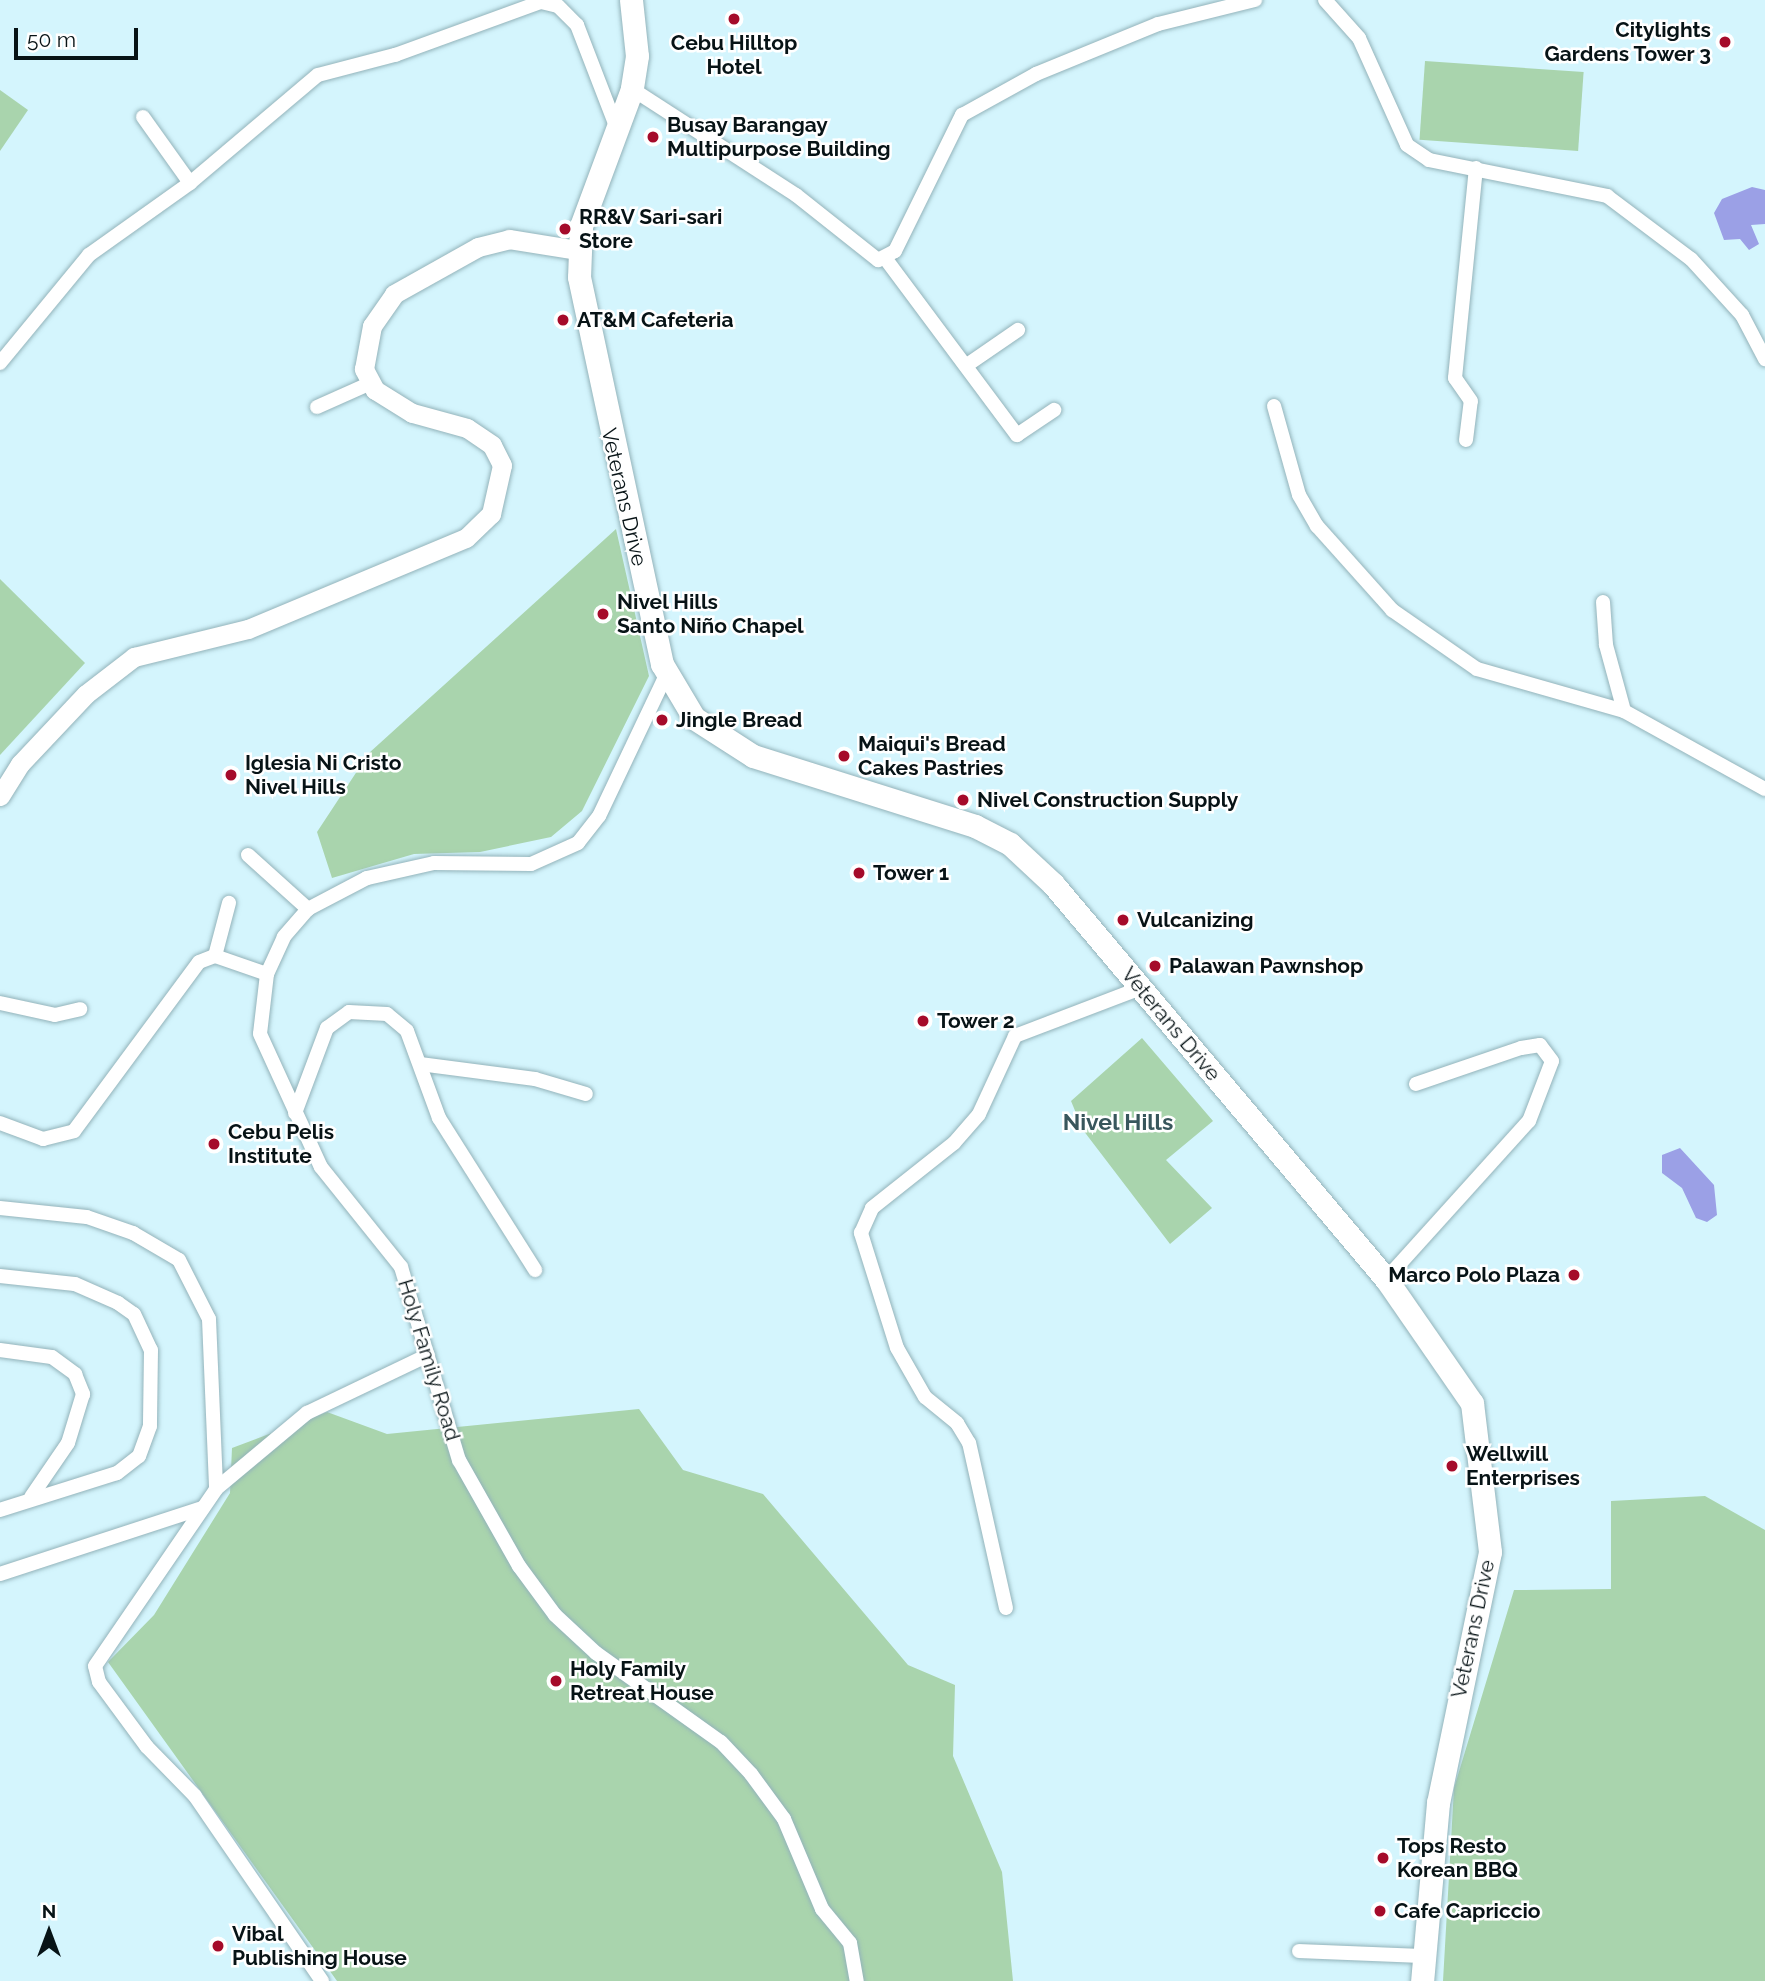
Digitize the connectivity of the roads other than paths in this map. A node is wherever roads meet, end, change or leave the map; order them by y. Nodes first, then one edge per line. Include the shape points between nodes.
1 (631, 0) edge
2 (1255, 0) edge
3 (1325, 0) edge
4 (632, 89) junction
5 (143, 117) dead end
6 (617, 134) junction
7 (1476, 168) junction
8 (190, 183) junction
9 (578, 250) junction
10 (885, 258) junction
11 (1018, 330) dead end
12 (1765, 359) edge
13 (0, 363) edge
14 (967, 365) junction
15 (371, 383) junction
16 (1274, 406) dead end
17 (317, 407) dead end
18 (1055, 410) dead end
19 (1466, 440) dead end
20 (1603, 602) dead end
21 (667, 673) junction
22 (1624, 711) junction
23 (1765, 789) edge
24 (0, 796) edge
25 (248, 855) dead end
26 (229, 903) dead end
27 (308, 909) junction
28 (215, 956) junction
29 (267, 974) junction
30 (1141, 988) junction
31 (0, 1003) edge
32 (80, 1009) dead end
33 (420, 1064) junction
34 (1416, 1084) dead end
35 (586, 1094) dead end
36 (295, 1113) junction
37 (0, 1123) edge
38 (0, 1208) edge
39 (535, 1270) dead end
40 (0, 1276) edge
41 (1386, 1279) junction
42 (0, 1350) edge
43 (428, 1356) junction
44 (216, 1489) junction
45 (31, 1497) junction
46 (202, 1508) junction
47 (0, 1510) edge
48 (0, 1574) edge
49 (1006, 1608) dead end
50 (1299, 1951) dead end
51 (1421, 1956) junction
52 (322, 1981) edge
53 (857, 1981) edge
54 (1422, 1981) edge

1 - 4 main road via 637,57
2 - 10 street via 1158,24 1035,74 962,115
3 - 7 street via 1359,38 1408,145 1429,160
4 - 6 main road
4 - 10 street via 796,195 878,260
5 - 8 street
6 - 8 street via 577,25 558,6 541,2 395,55 318,75
6 - 9 main road
7 - 12 street via 1607,196 1691,259 1742,315
7 - 19 street via 1455,378 1472,401
8 - 13 street via 89,255
9 - 15 street via 509,239 427,272 394,294 372,326 364,353
9 - 21 main road, Veterans Drive via 583,315
10 - 14 street
11 - 14 street
14 - 18 street via 1017,435
15 - 17 street
15 - 24 street via 412,414 467,428 492,445 502,465 491,514 466,538 438,552 248,629 134,657 86,694 20,764
16 - 22 street via 1299,495 1317,526 1392,611 1478,669
20 - 22 street via 1605,645
21 - 27 street, Holy Family Road via 599,816 578,843 531,864 434,863 367,878
21 - 30 main road, Veterans Drive via 694,718 726,744 975,826 1010,844
22 - 23 street
25 - 27 street
26 - 28 street
27 - 29 street, Holy Family Road via 284,937
28 - 29 street
28 - 37 street via 186,974 74,1131 43,1139
29 - 36 street, Holy Family Road via 260,1034
30 - 41 main road, Veterans Drive
30 - 49 street via 1015,1036 979,1114 954,1143 872,1208 861,1233 897,1348 925,1397 957,1423 969,1443
31 - 32 street via 55,1015
33 - 35 street via 536,1079
33 - 36 street via 407,1031 387,1014 349,1012 327,1028
33 - 39 street via 439,1118
34 - 41 street via 1521,1048 1540,1045 1552,1061 1529,1121
36 - 43 street, Holy Family Road via 321,1167 401,1267
38 - 44 street via 87,1217 133,1233 179,1260 209,1319
40 - 45 street via 75,1284 118,1303 134,1314 151,1350 150,1426 139,1456 117,1473
41 - 51 main road, Veterans Drive via 1472,1403 1489,1512 1478,1625 1438,1803
42 - 45 street via 52,1357 75,1374 83,1394 68,1443
43 - 44 street via 307,1413
43 - 53 street, Holy Family Road via 459,1460 519,1566 555,1615 596,1653 721,1742 751,1774 784,1819 822,1909 850,1943
44 - 46 street
45 - 47 street
46 - 48 street
46 - 52 street via 102,1655 97,1674 147,1747 195,1796
50 - 51 street
51 - 54 main road, Veterans Drive

